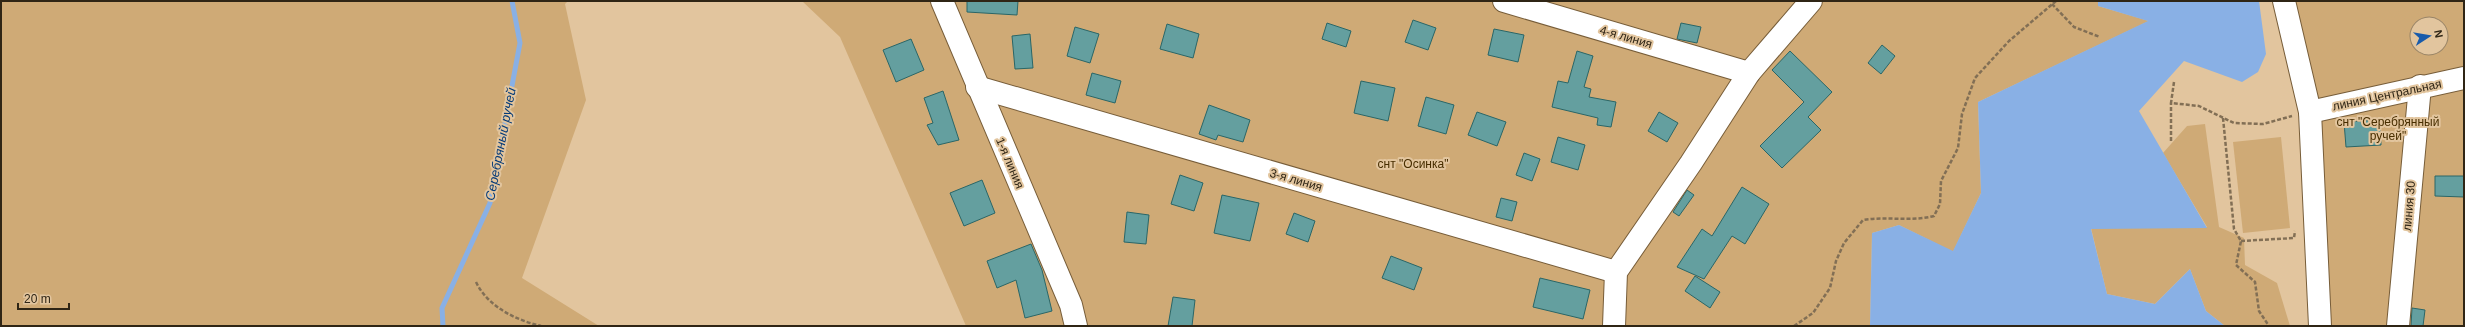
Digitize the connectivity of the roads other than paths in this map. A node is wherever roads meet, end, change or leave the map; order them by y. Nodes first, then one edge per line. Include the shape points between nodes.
1 (942, 1) edge
2 (1504, 1) edge
3 (1811, 1) edge
4 (2284, 1) edge
5 (1749, 73) junction
6 (2464, 78) edge
7 (2420, 86) junction
8 (977, 87) junction
9 (2310, 112) junction
10 (1616, 272) junction
11 (1076, 326) edge
12 (1614, 326) edge
13 (2320, 326) edge
14 (2398, 326) edge

1 - 8 street, 1-я линия
2 - 5 street, 4-я линия
3 - 5 street
4 - 9 street
5 - 10 street
6 - 7 street, линия Центральная
7 - 9 street, линия Центральная
7 - 14 street, линия 30
8 - 10 street, 3-я линия
8 - 11 street, 1-я линия via 1070,305
9 - 13 street
10 - 12 street

